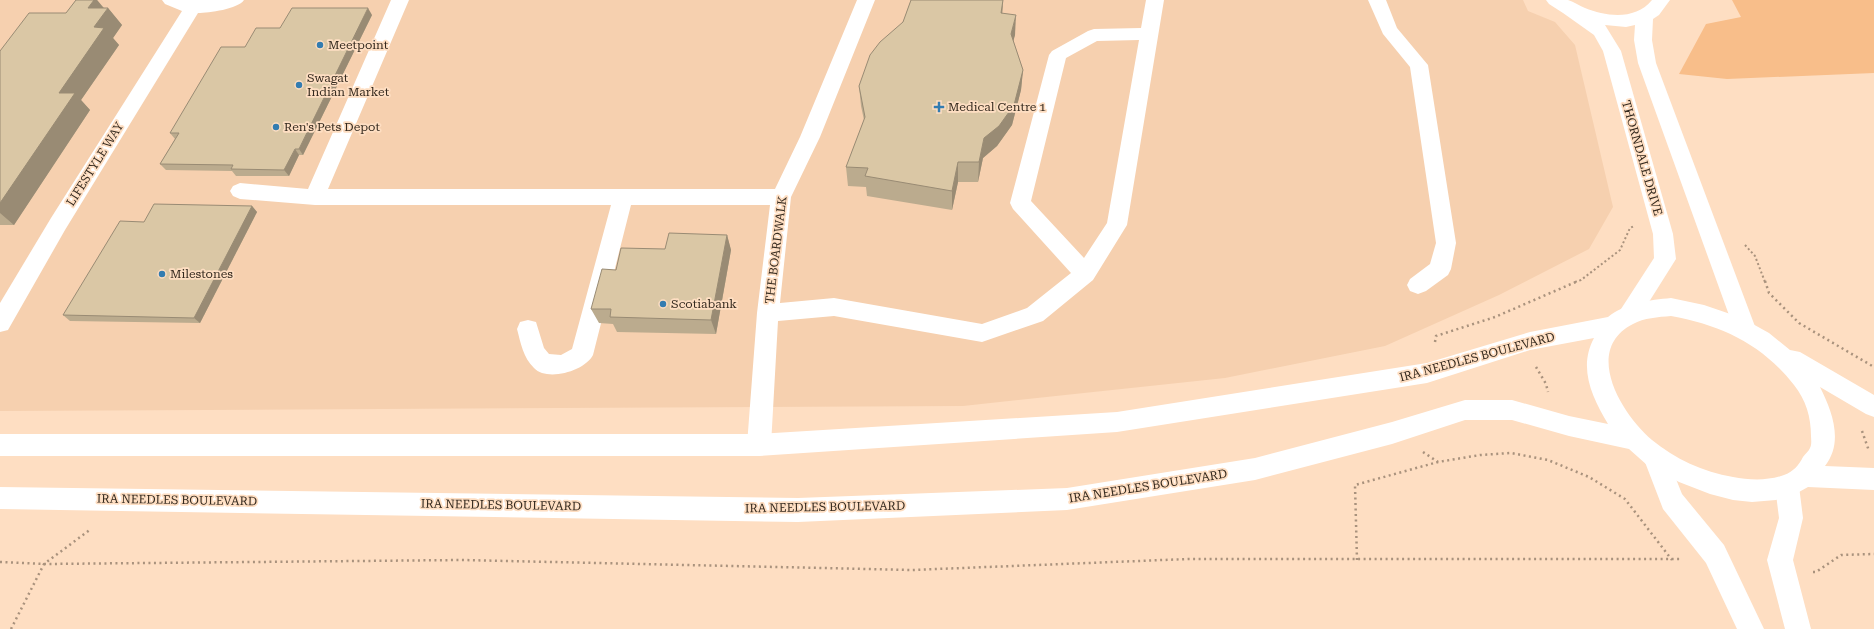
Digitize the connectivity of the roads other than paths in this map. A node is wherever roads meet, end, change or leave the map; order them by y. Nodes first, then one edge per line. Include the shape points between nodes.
1 (171, 0) edge
2 (235, 0) edge
3 (400, 0) edge
4 (866, 0) edge
5 (1155, 0) edge
6 (1377, 0) edge
7 (1661, 0) edge
8 (1563, 5) edge
9 (193, 7) junction
10 (1644, 17) junction
11 (1148, 34) junction
12 (240, 191) dead end
13 (623, 196) junction
14 (315, 197) junction
15 (781, 197) junction
16 (1085, 274) junction
17 (1418, 285) dead end
18 (768, 313) junction
19 (1621, 320) junction
20 (0, 323) edge
21 (528, 329) dead end
22 (1745, 329) junction
23 (1771, 346) junction
24 (1869, 415) edge
25 (1636, 440) junction
26 (0, 445) edge
27 (759, 445) junction
28 (1656, 457) junction
29 (1874, 479) edge
30 (1796, 481) junction
31 (0, 498) edge
32 (1751, 629) edge
33 (1798, 629) edge

1 - 9 main road
2 - 9 main road
3 - 14 main road
4 - 15 main road, THE BOARDWALK via 810,137
5 - 11 main road
6 - 17 main road via 1389,30 1419,65 1446,243 1440,269
7 - 10 main road via 1652,13
8 - 10 main road via 1588,16 1608,20 1633,20
8 - 19 main road, THORNDALE DRIVE via 1600,31 1612,51 1663,234 1664,259
9 - 20 main road, LIFESTYLE WAY via 58,224
10 - 22 main road via 1643,40 1647,64
11 - 16 main road via 1117,225
11 - 16 main road via 1094,35 1058,55 1020,203
12 - 14 main road
13 - 14 main road
13 - 15 main road
13 - 21 main road via 582,355 563,365 543,363 534,352
15 - 18 main road, THE BOARDWALK
16 - 18 main road via 1035,315 982,333 834,307
18 - 27 main road, THE BOARDWALK
19 - 22 main road, IRA NEEDLES BOULEVARD via 1648,309 1671,307 1714,316
19 - 25 main road, THORNDALE DRIVE via 1601,342 1596,364 1601,389 1614,415
19 - 27 main road, IRA NEEDLES BOULEVARD via 1530,341 1427,373 1118,422
22 - 23 main road, IRA NEEDLES BOULEVARD
23 - 24 main road
23 - 30 main road via 1803,379 1821,415 1822,450
25 - 28 main road, THORNDALE DRIVE
25 - 31 main road, IRA NEEDLES BOULEVARD via 1569,426 1512,410 1465,410 1392,433 1255,468 1067,499 798,510
26 - 27 main road, IRA NEEDLES BOULEVARD
28 - 30 main road, THORNDALE DRIVE via 1688,476 1723,488 1757,491
28 - 32 main road via 1672,502 1715,554
29 - 30 main road
30 - 33 main road via 1791,518 1780,560

